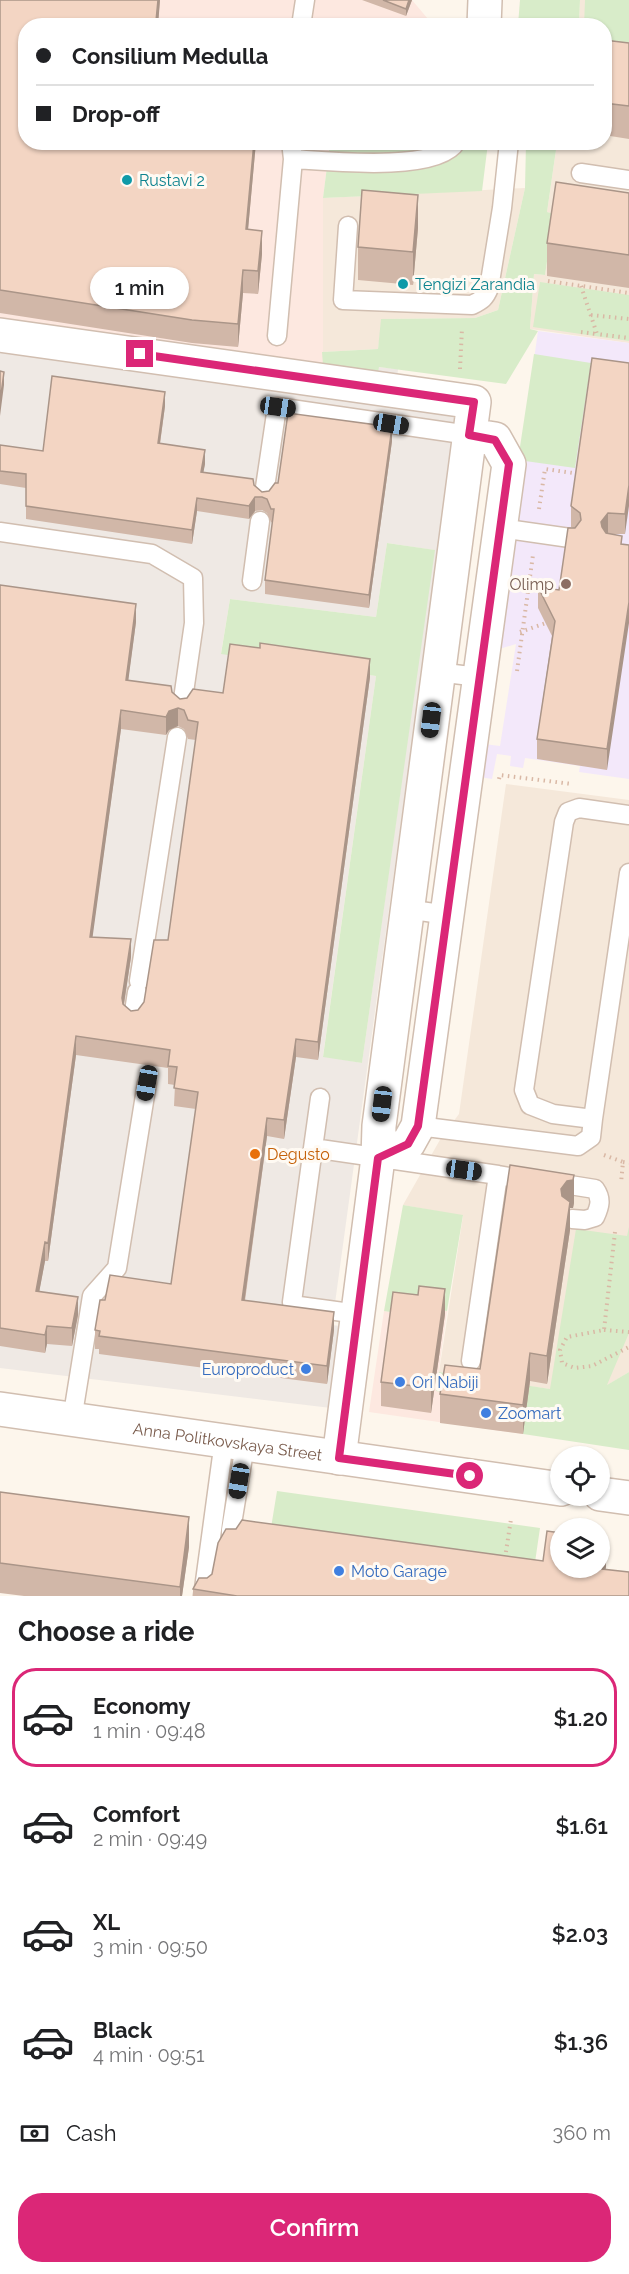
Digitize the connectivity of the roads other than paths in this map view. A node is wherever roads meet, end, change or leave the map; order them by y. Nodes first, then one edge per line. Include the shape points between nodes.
1 (305, 0) edge
2 (485, 0) edge
3 (302, 18) edge
4 (484, 18) edge
5 (447, 150) edge
6 (508, 150) edge
7 (292, 151) edge
8 (581, 173) dead end
9 (629, 180) edge
10 (348, 226) dead end
11 (0, 334) edge
12 (277, 336) dead end
13 (469, 435) junction
14 (264, 495) edge
15 (260, 521) dead end
16 (500, 528) junction
17 (0, 532) edge
18 (570, 538) edge
19 (252, 581) dead end
20 (437, 672) junction
21 (479, 677) junction
22 (182, 706) edge
23 (177, 737) dead end
24 (629, 815) edge
25 (629, 873) edge
26 (406, 909) junction
27 (448, 915) junction
28 (133, 1018) edge
29 (147, 1083) dead end
30 (320, 1098) dead end
31 (593, 1119) junction
32 (418, 1126) junction
33 (313, 1148) junction
34 (378, 1158) junction
35 (498, 1175) junction
36 (572, 1219) edge
37 (358, 1314) junction
38 (471, 1361) dead end
39 (0, 1409) edge
40 (72, 1420) junction
41 (234, 1443) junction
42 (339, 1458) junction
43 (550, 1487) edge
44 (610, 1495) edge
45 (629, 1498) edge
46 (231, 1547) edge
47 (203, 1596) edge

1 - 3 lane
2 - 4 street
5 - 7 lane via 430,159 391,163
6 - 10 lane via 485,299 472,305 343,300
7 - 12 lane
8 - 9 lane
11 - 13 street via 474,402
13 - 14 lane via 278,407
13 - 16 street via 495,440 509,464
13 - 20 street
15 - 19 lane
16 - 18 lane
16 - 21 street
17 - 22 lane via 152,555 193,578 194,623
20 - 21 lane
20 - 26 street
21 - 27 street
23 - 28 lane
24 - 31 lane via 579,808 568,812 564,822 524,1090 530,1105 553,1114
25 - 31 lane
26 - 27 lane
26 - 34 street
27 - 32 street
29 - 40 lane via 117,1268 92,1296
30 - 33 lane
31 - 32 lane via 591,1137 578,1146
32 - 34 street via 408,1144
33 - 34 lane
33 - 37 lane via 292,1302
34 - 35 lane
34 - 37 street
35 - 36 lane via 595,1189 601,1197 595,1217
35 - 38 lane
37 - 42 street
39 - 40 street, Anna Politkovskaya Street
40 - 41 street, Anna Politkovskaya Street
41 - 42 street, Anna Politkovskaya Street
41 - 46 lane
41 - 47 lane
42 - 43 street, Anna Politkovskaya Street
44 - 45 street

